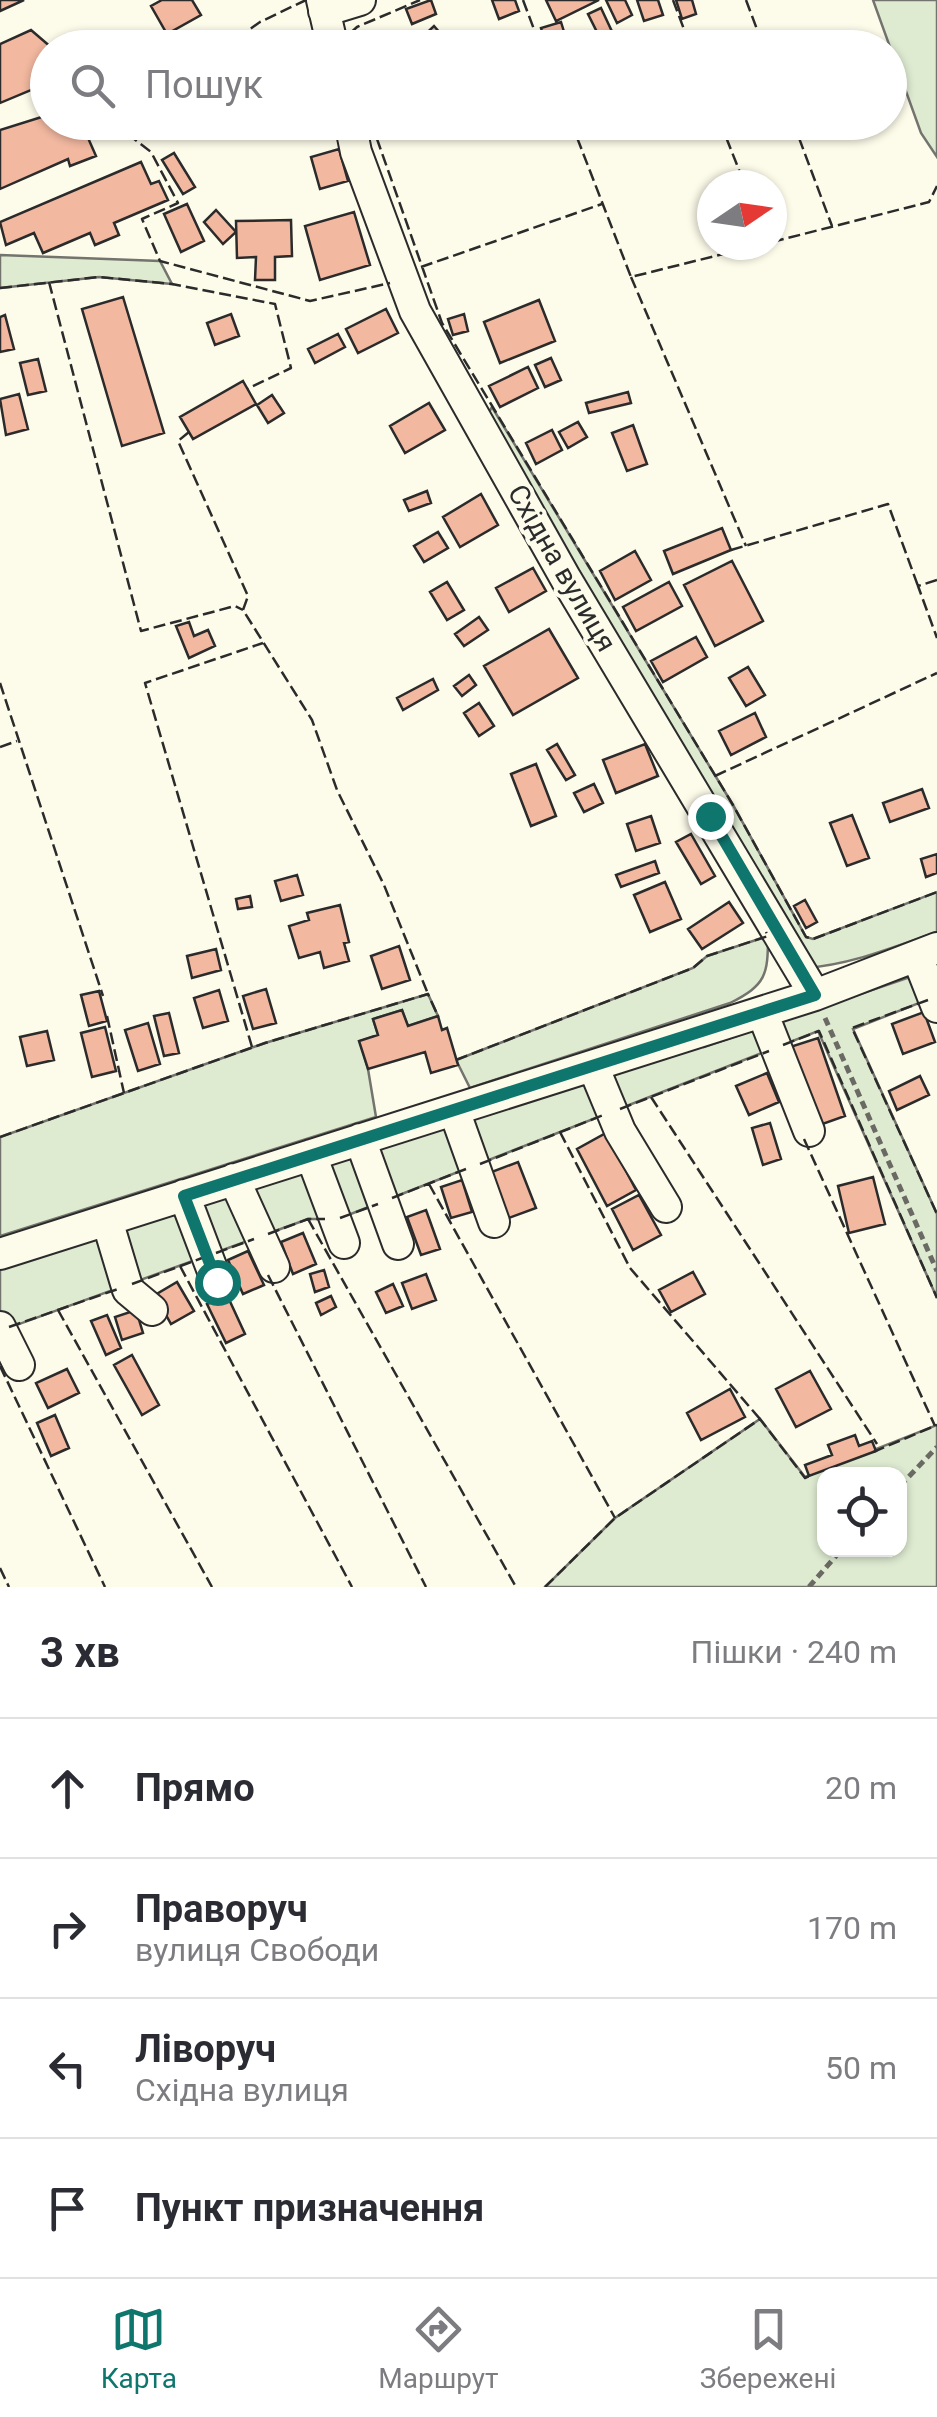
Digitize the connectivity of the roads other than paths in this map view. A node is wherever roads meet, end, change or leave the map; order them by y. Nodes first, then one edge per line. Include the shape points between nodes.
1 (360, 0) edge
2 (323, 5) edge
3 (329, 30) edge
4 (354, 140) edge
5 (927, 952) edge
6 (815, 995) junction
7 (937, 1007) edge
8 (762, 1012) junction
9 (593, 1066) junction
10 (454, 1110) junction
11 (809, 1131) dead end
12 (360, 1139) junction
13 (311, 1155) junction
14 (234, 1180) junction
15 (184, 1196) junction
16 (666, 1207) dead end
17 (107, 1220) junction
18 (494, 1222) dead end
19 (344, 1243) dead end
20 (398, 1244) dead end
21 (0, 1254) edge
22 (274, 1267) dead end
23 (217, 1282) dead end
24 (152, 1310) dead end
25 (0, 1327) edge
26 (19, 1365) dead end

1 - 2 street
2 - 3 street
4 - 6 street, Східна вулиця via 415,311
5 - 6 street
5 - 7 street
6 - 8 street
8 - 9 street
8 - 11 street
9 - 10 street
9 - 16 street via 620,1131
10 - 12 street
10 - 18 street
12 - 13 street
12 - 20 street
13 - 14 street
13 - 19 street
14 - 15 street
14 - 22 street
15 - 17 street
15 - 23 street
17 - 21 street
17 - 24 street via 128,1290
25 - 26 street

